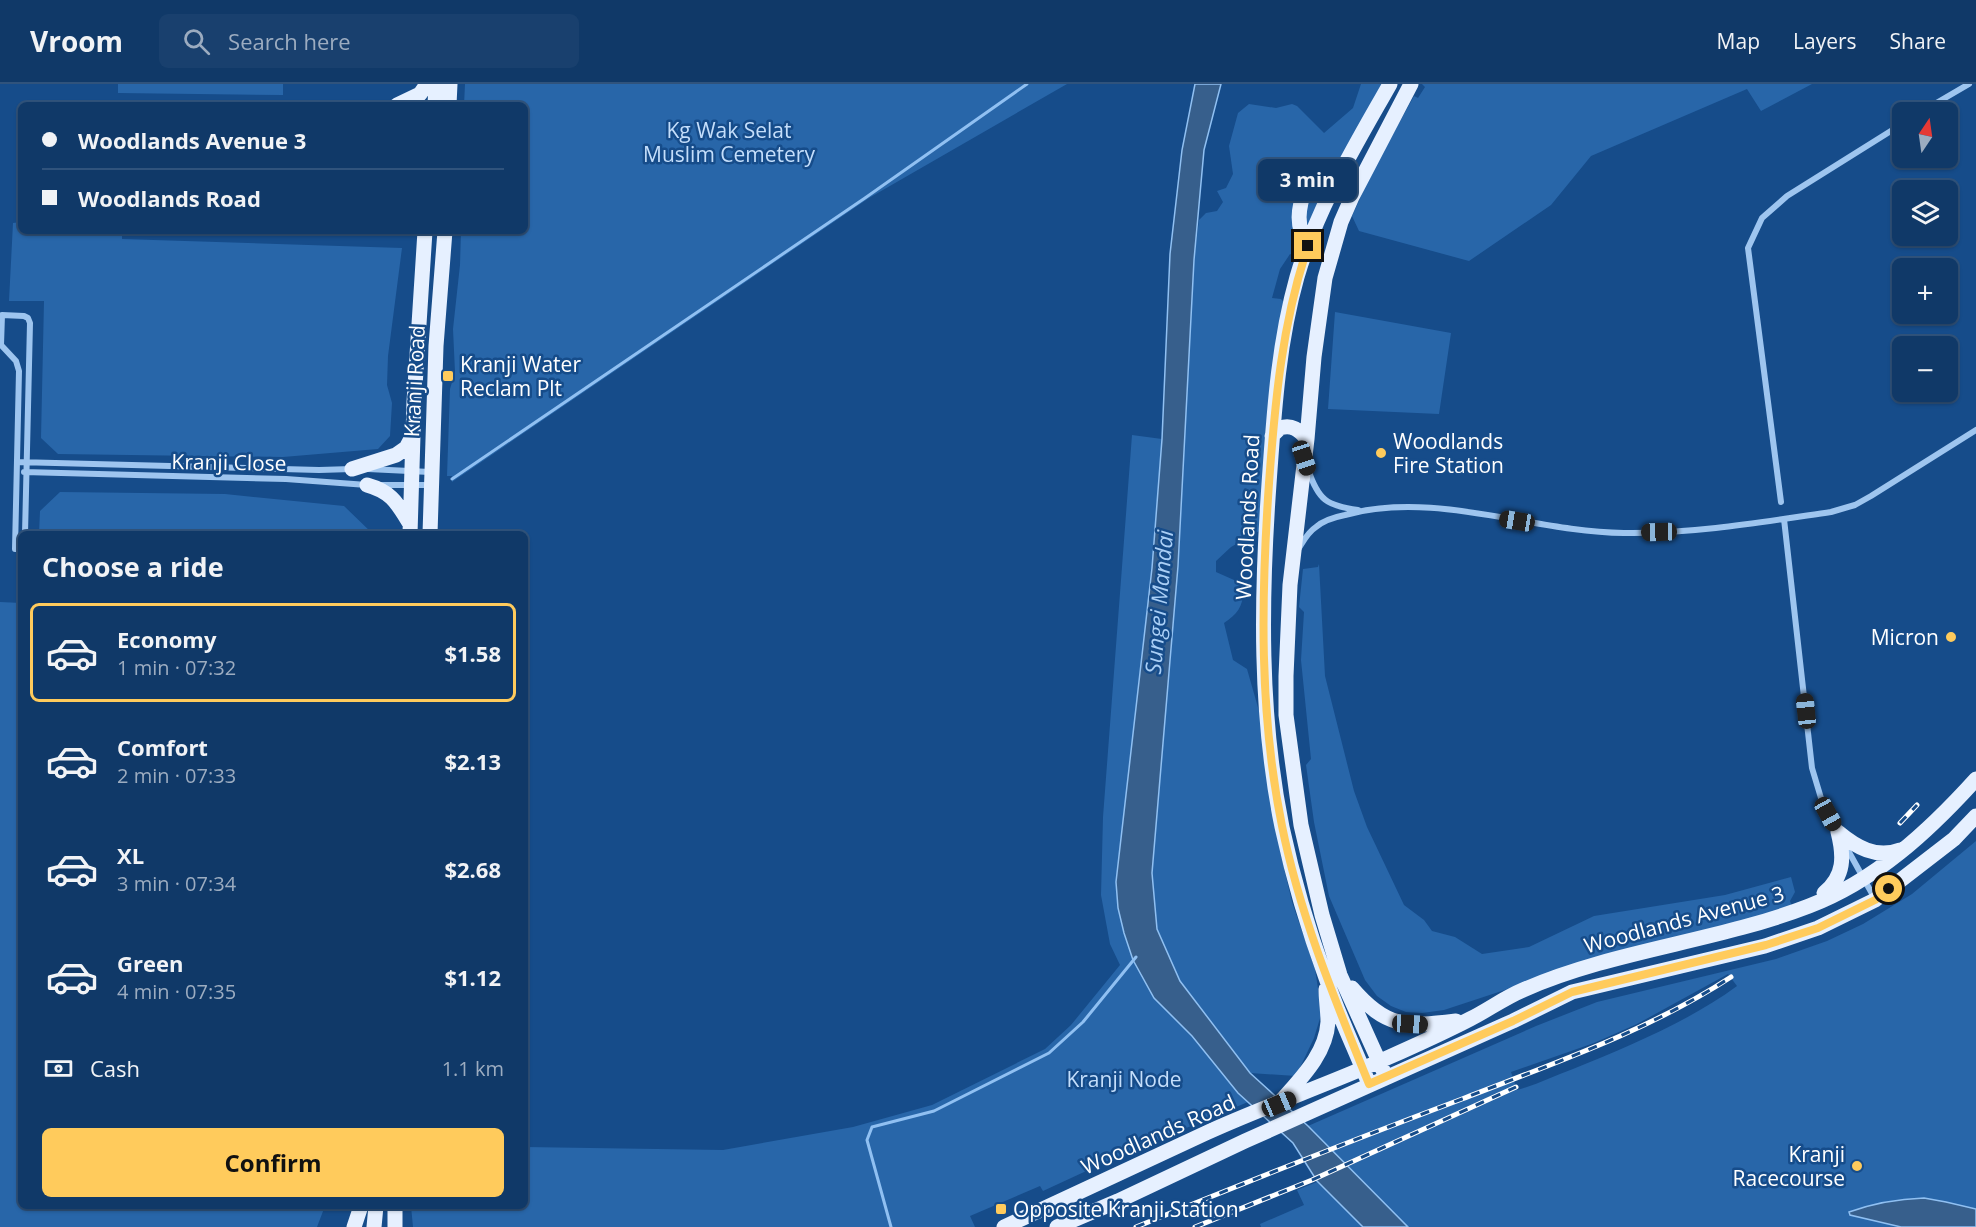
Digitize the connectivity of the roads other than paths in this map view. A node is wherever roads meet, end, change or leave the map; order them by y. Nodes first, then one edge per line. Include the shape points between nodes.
1 (427, 84) edge
2 (436, 84) edge
3 (450, 84) edge
4 (1390, 84) edge
5 (1411, 84) edge
6 (1969, 84) edge
7 (403, 102) edge
8 (435, 102) edge
9 (449, 102) edge
10 (1938, 102) edge
11 (1892, 130) edge
12 (1306, 186) dead end
13 (425, 234) edge
14 (445, 234) edge
15 (1308, 246) junction
16 (443, 265) junction
17 (423, 268) junction
18 (1976, 430) edge
19 (413, 435) junction
20 (1272, 436) junction
21 (1306, 439) junction
22 (1304, 458) junction
23 (17, 462) junction
24 (27, 462) junction
25 (352, 469) junction
26 (16, 471) junction
27 (27, 472) junction
28 (412, 478) junction
29 (431, 479) junction
30 (367, 485) junction
31 (1781, 502) dead end
32 (1362, 510) junction
33 (1784, 519) junction
34 (410, 529) edge
35 (25, 531) edge
36 (430, 531) edge
37 (18, 549) edge
38 (1293, 559) junction
39 (1976, 779) edge
40 (1976, 816) edge
41 (1838, 832) junction
42 (1906, 847) junction
43 (1863, 878) junction
44 (1875, 900) junction
45 (1805, 907) junction
46 (1333, 976) junction
47 (1470, 1020) junction
48 (1380, 1061) junction
49 (1363, 1069) junction
50 (1386, 1077) junction
51 (1369, 1084) junction
52 (1279, 1104) junction
53 (1207, 1133) junction
54 (1227, 1149) junction
55 (360, 1209) edge
56 (376, 1209) edge
57 (354, 1227) edge
58 (375, 1227) edge
59 (1004, 1227) edge
60 (1057, 1227) edge

1 - 7 main road via 420,94
2 - 8 main road
3 - 9 main road
4 - 15 main road, Woodlands Road via 1342,170
5 - 21 main road, Woodlands Road via 1352,197 1333,250 1320,308
6 - 10 street
11 - 31 street via 1786,196 1762,218 1748,248
12 - 15 main road via 1298,218
13 - 17 main road, Kranji Road
14 - 16 main road, Kranji Road
15 - 20 main road, Woodlands Road via 1281,352
16 - 17 main road
16 - 29 main road, Kranji Road
17 - 19 main road, Kranji Road
18 - 33 street via 1855,505
19 - 25 main road via 406,448 396,455
19 - 28 main road, Kranji Road
20 - 21 main road via 1280,428 1291,427
20 - 46 main road, Woodlands Road via 1263,585 1265,697 1271,752 1282,826 1301,900
21 - 22 main road, Woodlands Road
22 - 32 street via 1322,497 1337,507
22 - 38 main road, Woodlands Road
23 - 24 street, Kranji Close
23 - 24 street via 19,371 2,345 2,315 24,316 30,323
23 - 26 street
24 - 25 street, Kranji Close
24 - 27 street
25 - 28 street, Kranji Close
26 - 27 street, Kranji Close
26 - 37 street
27 - 30 street, Kranji Close
27 - 35 street
28 - 29 street, Kranji Close
28 - 29 street, Kranji Close
28 - 30 street, Kranji Close
28 - 34 main road, Kranji Road
29 - 36 main road, Kranji Road
30 - 34 main road via 382,489 394,499
32 - 33 street via 1436,508 1578,530 1625,533 1677,532
32 - 38 street via 1316,527
33 - 41 street via 1812,768
38 - 46 main road, Woodlands Road via 1286,715 1301,825
39 - 42 main road, Woodlands Avenue 3
40 - 44 main road, Woodlands Avenue 3
41 - 42 main road via 1873,852 1890,853
41 - 43 street
41 - 45 main road via 1842,856 1839,876
42 - 43 main road, Woodlands Avenue 3
43 - 44 street
43 - 45 main road, Woodlands Avenue 3
44 - 50 main road, Woodlands Avenue 3 via 1818,928 1766,945 1572,992
45 - 47 main road, Woodlands Avenue 3 via 1564,974 1521,991
46 - 47 main road via 1389,1020 1422,1024
46 - 48 main road, Woodlands Road
46 - 49 main road, Woodlands Road
46 - 52 main road via 1322,1048
47 - 48 main road, Woodlands Avenue 3
48 - 49 main road, Woodlands Road
48 - 50 main road, Woodlands Road
49 - 51 main road, Woodlands Road
49 - 52 main road, Woodlands Road
50 - 51 main road, Woodlands Road
51 - 54 main road, Woodlands Road
52 - 53 main road, Woodlands Road
53 - 54 main road via 1227,1135
53 - 59 main road, Woodlands Road
54 - 60 main road, Woodlands Road
55 - 57 main road
56 - 58 main road

